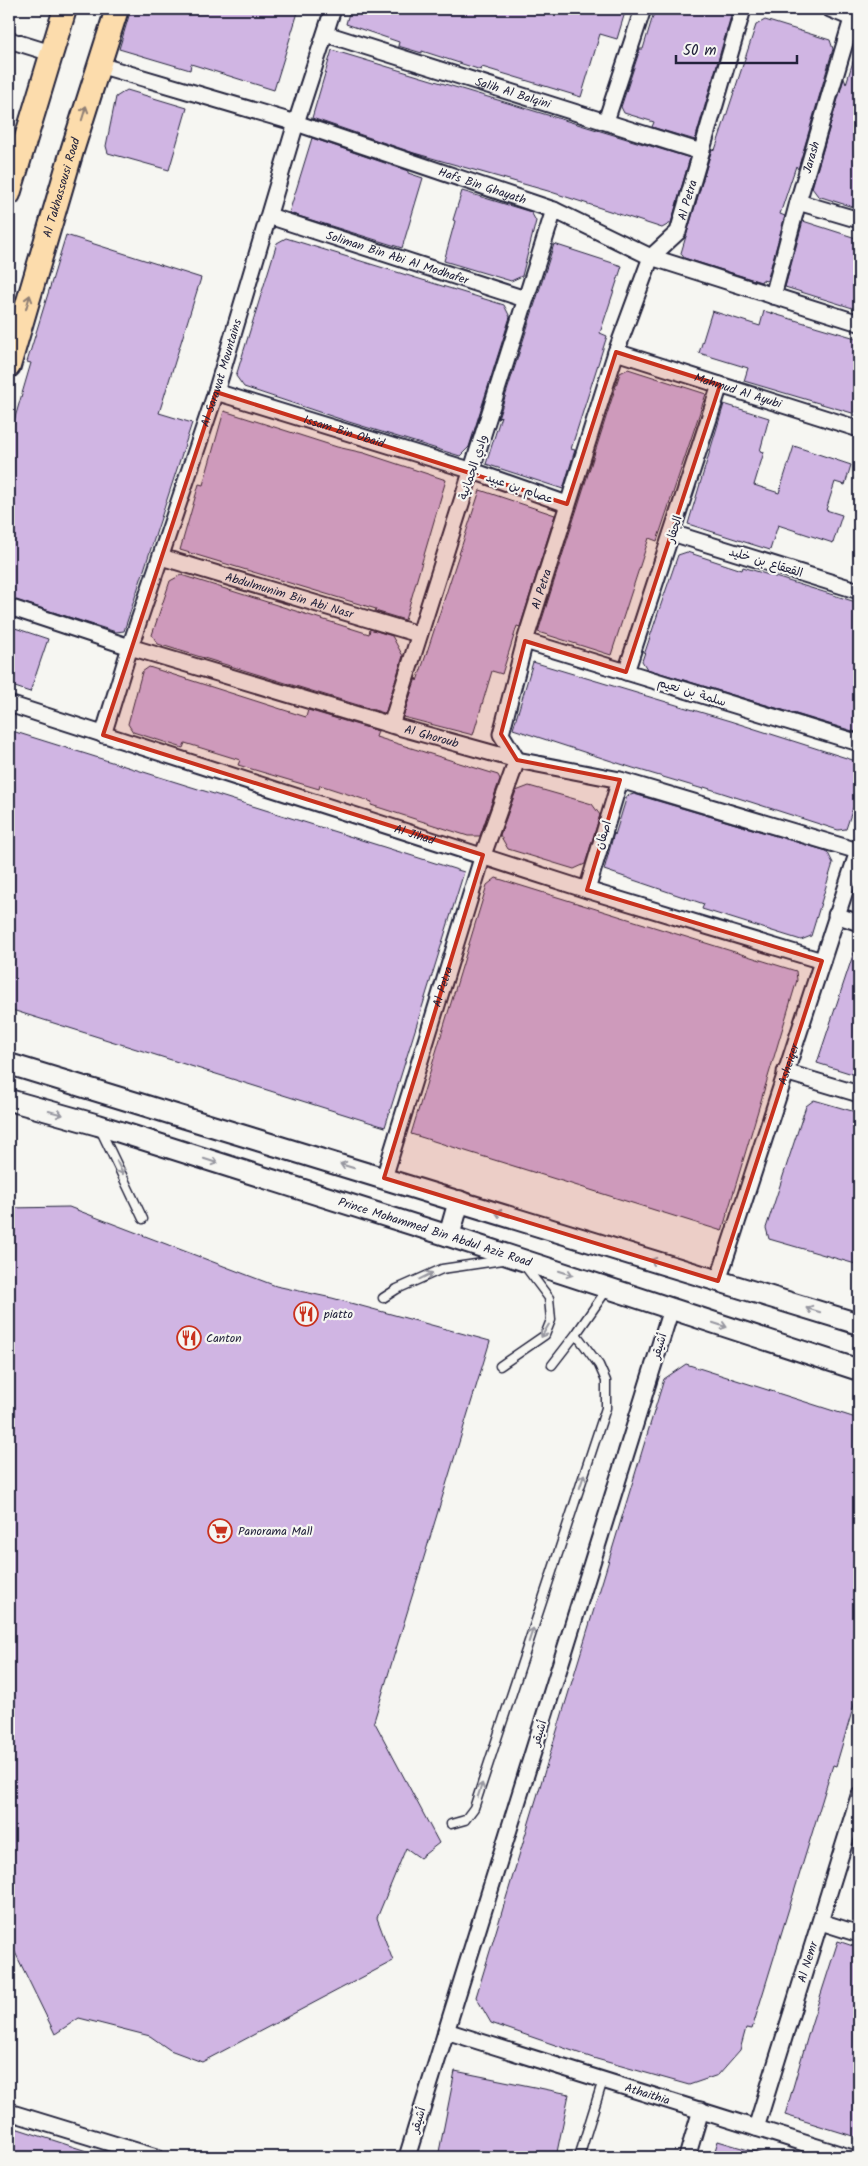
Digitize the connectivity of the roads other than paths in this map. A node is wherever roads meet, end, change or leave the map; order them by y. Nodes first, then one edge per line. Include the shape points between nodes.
1 (66, 9) edge
2 (117, 9) edge
3 (333, 9) edge
4 (643, 9) edge
5 (743, 9) edge
6 (836, 10) edge
7 (856, 20) edge
8 (326, 34) junction
9 (10, 44) edge
10 (52, 53) junction
11 (99, 65) junction
12 (606, 121) junction
13 (296, 123) junction
14 (701, 152) junction
15 (13, 163) edge
16 (9, 194) edge
17 (798, 202) junction
18 (554, 210) junction
19 (269, 216) junction
20 (859, 220) edge
21 (651, 257) junction
22 (773, 296) junction
23 (525, 299) junction
24 (859, 323) edge
25 (616, 352) junction
26 (9, 366) edge
27 (720, 386) junction
28 (216, 392) junction
29 (859, 429) edge
30 (473, 471) junction
31 (567, 504) junction
32 (672, 533) junction
33 (161, 557) junction
34 (859, 591) edge
35 (9, 607) edge
36 (418, 634) junction
37 (525, 641) junction
38 (130, 647) junction
39 (626, 672) junction
40 (9, 704) edge
41 (391, 725) junction
42 (104, 735) junction
43 (859, 743) edge
44 (517, 760) junction
45 (620, 780) junction
46 (859, 849) edge
47 (483, 855) junction
48 (587, 890) junction
49 (836, 915) junction
50 (859, 923) edge
51 (822, 961) junction
52 (9, 1064) edge
53 (785, 1072) junction
54 (859, 1094) edge
55 (9, 1100) edge
56 (98, 1125) junction
57 (384, 1178) junction
58 (459, 1201) junction
59 (143, 1219) dead end
60 (449, 1236) junction
61 (520, 1259) junction
62 (718, 1281) junction
63 (609, 1287) junction
64 (383, 1298) dead end
65 (671, 1308) junction
66 (859, 1324) edge
67 (576, 1334) junction
68 (552, 1365) dead end
69 (500, 1366) dead end
70 (859, 1370) edge
71 (859, 1796) edge
72 (451, 1824) dead end
73 (822, 1922) junction
74 (859, 1934) edge
75 (446, 2031) junction
76 (603, 2080) junction
77 (701, 2110) junction
78 (9, 2112) edge
79 (756, 2128) junction
80 (839, 2156) edge
81 (156, 2157) edge
82 (406, 2157) edge
83 (579, 2157) edge
84 (687, 2157) edge

1 - 10 main road
2 - 11 main road, Al Takhassousi Road
3 - 8 street, Al Sarawat Mountains
4 - 12 street
5 - 14 street, Al Petra
6 - 7 street
7 - 17 street, Jarash
8 - 12 street, Salih Al Balqini
8 - 13 street, Al Sarawat Mountains
9 - 10 street
10 - 15 main road
11 - 13 street, Hafs Bin Ghayath
26 -> 11 main road, Al Takhassousi Road
12 - 14 street, Salih Al Balqini
13 - 18 street, Hafs Bin Ghayath
13 - 19 street, Al Sarawat Mountains
14 - 21 street, Al Petra via 678,232
15 - 16 main road
17 - 20 street
17 - 22 street, Jarash
18 - 21 street, Hafs Bin Ghayath
18 - 23 street, وادي الجمانية
19 - 23 street, Soliman Bin Abi Al Modhafer
19 - 28 street, Al Sarawat Mountains
21 - 22 street, Hafs Bin Ghayath
21 - 25 street, Al Petra
22 - 24 street, Hafs Bin Ghayath
23 - 30 street, وادي الجمانية
25 - 27 street, Mahmud Al Ayubi
25 - 31 street, Al Petra
27 - 29 street, Mahmud Al Ayubi
27 - 32 street, الجفار
28 - 30 street, Issam Bin Obaid
28 - 33 street, Al Sarawat Mountains
30 - 31 street, عصام بن عبيد
30 - 36 street, وادي الجمانية
31 - 37 street, Al Petra
32 - 34 street, القعقاع بن خليد
32 - 39 street, الجفار
33 - 36 street, Abdulmunim Bin Abi Nasr
33 - 38 street, Al Sarawat Mountains
35 - 38 street, Al Ghoroub
36 - 41 street, وادي الجمانية
37 - 39 street, سلمة بن نعيم
37 - 44 street, Al Petra via 501,734
38 - 41 street, Al Ghoroub
38 - 42 street, Al Sarawat Mountains
39 - 43 street, سلمة بن نعيم
40 - 42 street, Al Jihad
41 - 44 street, Al Ghoroub
42 - 47 street, Al Jihad
44 - 45 street, Al Ghoroub
44 - 47 street, Al Petra
45 - 46 street, Al Ghoroub
45 - 48 street, اصفان
46 - 49 street, Asheiqer
47 - 48 street, Al Jihad
47 - 57 street, Al Petra
48 - 51 street, Al Jihad
49 - 50 street
49 - 51 street, Asheiqer
51 - 53 street, Asheiqer
57 -> 52 main road
53 - 54 street
53 - 62 street, Asheiqer
55 -> 56 main road, Prince Mohammed Bin Abdul Aziz Road
56 -> 59 lane
56 -> 60 main road, Prince Mohammed Bin Abdul Aziz Road
57 - 58 main road
58 - 60 main road
62 -> 58 main road
60 - 61 main road, Prince Mohammed Bin Abdul Aziz Road
61 -> 63 main road, Prince Mohammed Bin Abdul Aziz Road
64 -> 61 lane via 442,1269
61 -> 69 lane via 549,1298 551,1320 545,1335
66 -> 62 main road
63 - 65 main road, Prince Mohammed Bin Abdul Aziz Road
63 - 67 lane
65 -> 70 main road, Prince Mohammed Bin Abdul Aziz Road
65 - 75 street, أشيقر
67 - 68 lane
72 -> 67 lane via 465,1820 474,1808 606,1408 606,1381 599,1365
71 - 73 street, Al Nemr
73 - 74 street
73 - 79 street, Al Nemr
75 - 76 street, Athaithia
75 - 82 street, أشيقر
76 - 77 street, Athaithia
76 - 83 lane
77 - 79 street, Athaithia
77 - 84 street
78 - 81 street
79 - 80 street, Athaithia

